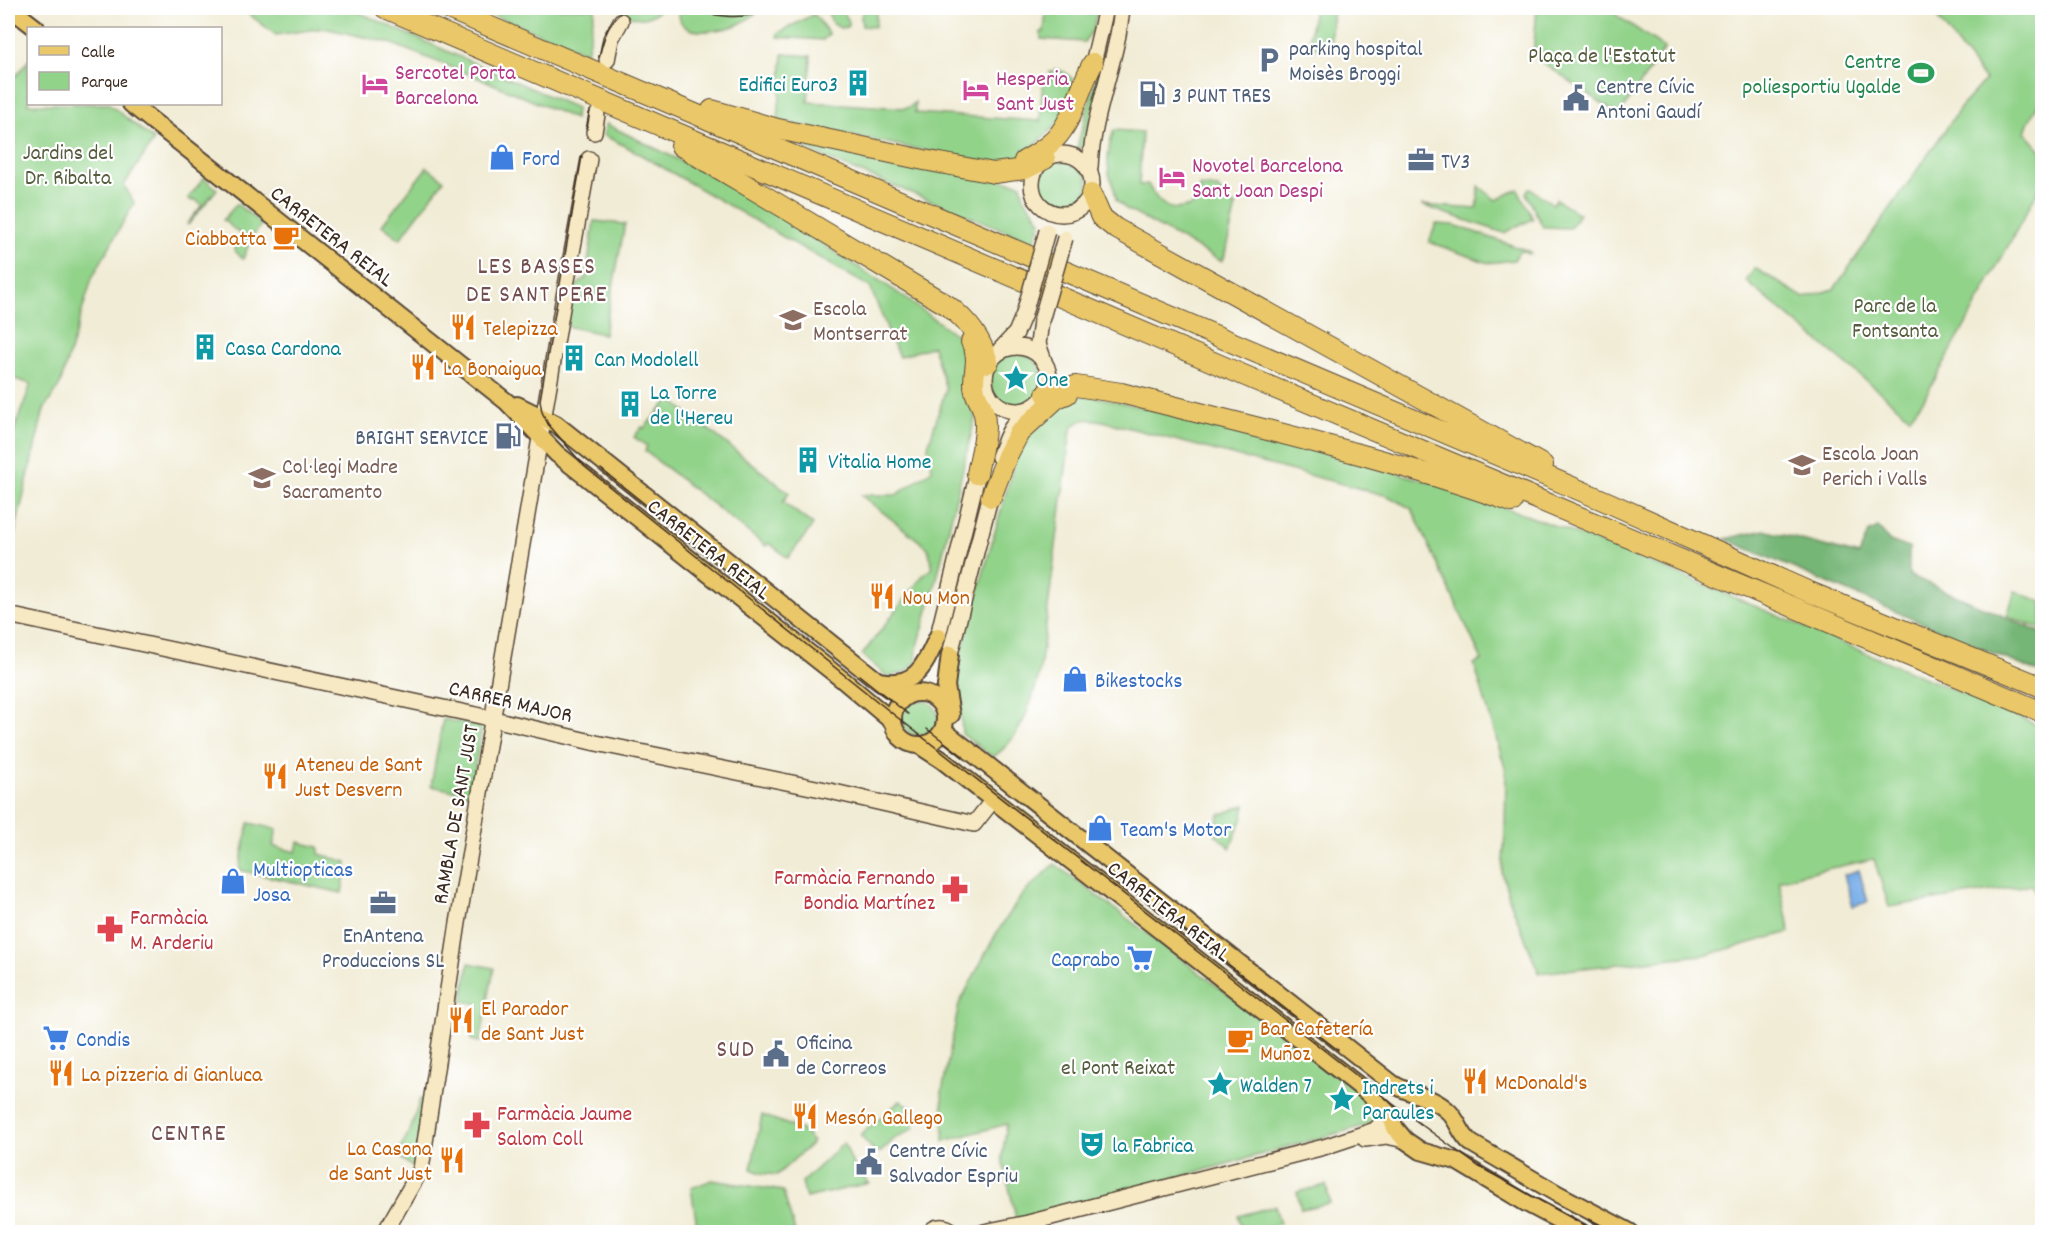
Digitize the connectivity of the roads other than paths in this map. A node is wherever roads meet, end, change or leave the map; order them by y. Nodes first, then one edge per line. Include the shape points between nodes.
1 (10, 8) edge
2 (385, 8) edge
3 (446, 8) edge
4 (1106, 8) edge
5 (1122, 8) edge
6 (621, 21) dead end
7 (35, 27) edge
8 (1093, 63) junction
9 (610, 69) junction
10 (132, 105) edge
11 (603, 109) junction
12 (594, 132) dead end
13 (1050, 157) junction
14 (589, 159) dead end
15 (924, 160) junction
16 (1090, 168) junction
17 (1085, 201) junction
18 (775, 202) junction
19 (1040, 205) junction
20 (993, 358) junction
21 (1047, 367) junction
22 (1106, 390) junction
23 (991, 399) junction
24 (1040, 400) junction
25 (507, 402) junction
26 (544, 418) junction
27 (540, 437) junction
28 (977, 474) junction
29 (991, 497) junction
30 (1605, 501) junction
31 (1658, 550) junction
32 (8, 615) edge
33 (938, 636) junction
34 (950, 654) junction
35 (878, 681) junction
36 (2043, 687) edge
37 (911, 694) junction
38 (939, 702) junction
39 (2043, 712) edge
40 (492, 719) junction
41 (893, 722) junction
42 (943, 730) junction
43 (957, 741) junction
44 (919, 746) junction
45 (993, 800) junction
46 (1405, 1091) junction
47 (1390, 1115) junction
48 (1463, 1136) junction
49 (1405, 1140) junction
50 (1324, 1147) junction
51 (1446, 1158) junction
52 (385, 1233) edge
53 (930, 1233) edge
54 (953, 1233) edge
55 (984, 1233) edge
56 (1581, 1233) edge
57 (1630, 1233) edge

1 - 7 main road
2 - 11 highway
3 - 9 highway
4 - 8 street
5 - 16 street
6 - 9 street via 611,39
8 - 13 street via 1076,119 1067,138
8 - 15 highway via 1065,126 1054,140 1024,161 991,168
9 - 15 highway via 778,129
9 - 30 highway
10 - 25 main road, CARRETERA REIAL
11 - 12 street
11 - 18 highway
11 - 31 highway
13 - 15 highway via 1025,169 994,173
13 - 16 street via 1074,155
13 - 19 street via 1038,167 1032,180
14 - 26 street, RAMBLA DE SANT JUST
16 - 17 street via 1092,186
17 - 19 street via 1063,214 1054,214
17 - 21 street, bridge via 1065,238 1041,321 1038,344
17 - 30 highway via 1115,228
18 - 20 highway via 961,315
18 - 28 highway via 818,234 948,316 970,339 977,359 973,386 984,414
19 - 20 street, bridge via 1047,231 1024,314 1017,333
20 - 21 street via 1011,347 1024,348 1037,354
20 - 23 street via 984,382
21 - 24 street via 1049,380
22 - 24 highway via 1076,386
22 - 29 highway via 1065,394 1030,422 1019,433
22 - 31 highway via 1434,475
23 - 24 street via 1007,410 1022,411
23 - 28 street via 990,432
24 - 29 street via 1017,419 1006,437
25 - 26 main road, CARRETERA REIAL
25 - 27 main road, CARRETERA REIAL
26 - 27 street, RAMBLA DE SANT JUST
26 - 35 main road, CARRETERA REIAL
27 - 40 street, RAMBLA DE SANT JUST
27 - 41 main road, CARRETERA REIAL
28 - 33 street
29 - 34 street
30 - 36 highway via 1807,591
31 - 39 highway
32 - 40 street, CARRER MAJOR
33 - 35 main road via 915,674 894,684
33 - 37 main road via 923,683
34 - 38 main road via 943,669
34 - 43 main road via 946,686
35 - 37 main road, CARRETERA REIAL via 891,690
37 - 38 main road via 931,696
37 - 41 main road via 897,705
38 - 42 main road
40 - 45 street, CARRER MAJOR via 974,824
40 - 52 street, RAMBLA DE SANT JUST via 421,1169
41 - 44 main road via 903,740
42 - 43 main road, CARRETERA REIAL
42 - 44 main road via 934,740
43 - 46 main road, CARRETERA REIAL
44 - 45 main road, CARRETERA REIAL
45 - 47 main road, CARRETERA REIAL via 1368,1093
46 - 47 main road via 1395,1101
46 - 48 main road, CARRETERA REIAL via 1433,1100 1449,1112
47 - 49 main road, CARRETERA REIAL
47 - 50 street via 1374,1130
48 - 51 main road
48 - 57 main road, CARRETERA REIAL
49 - 50 street via 1386,1136
49 - 51 main road via 1421,1151
50 - 55 street
51 - 56 main road
53 - 54 street via 941,1226

